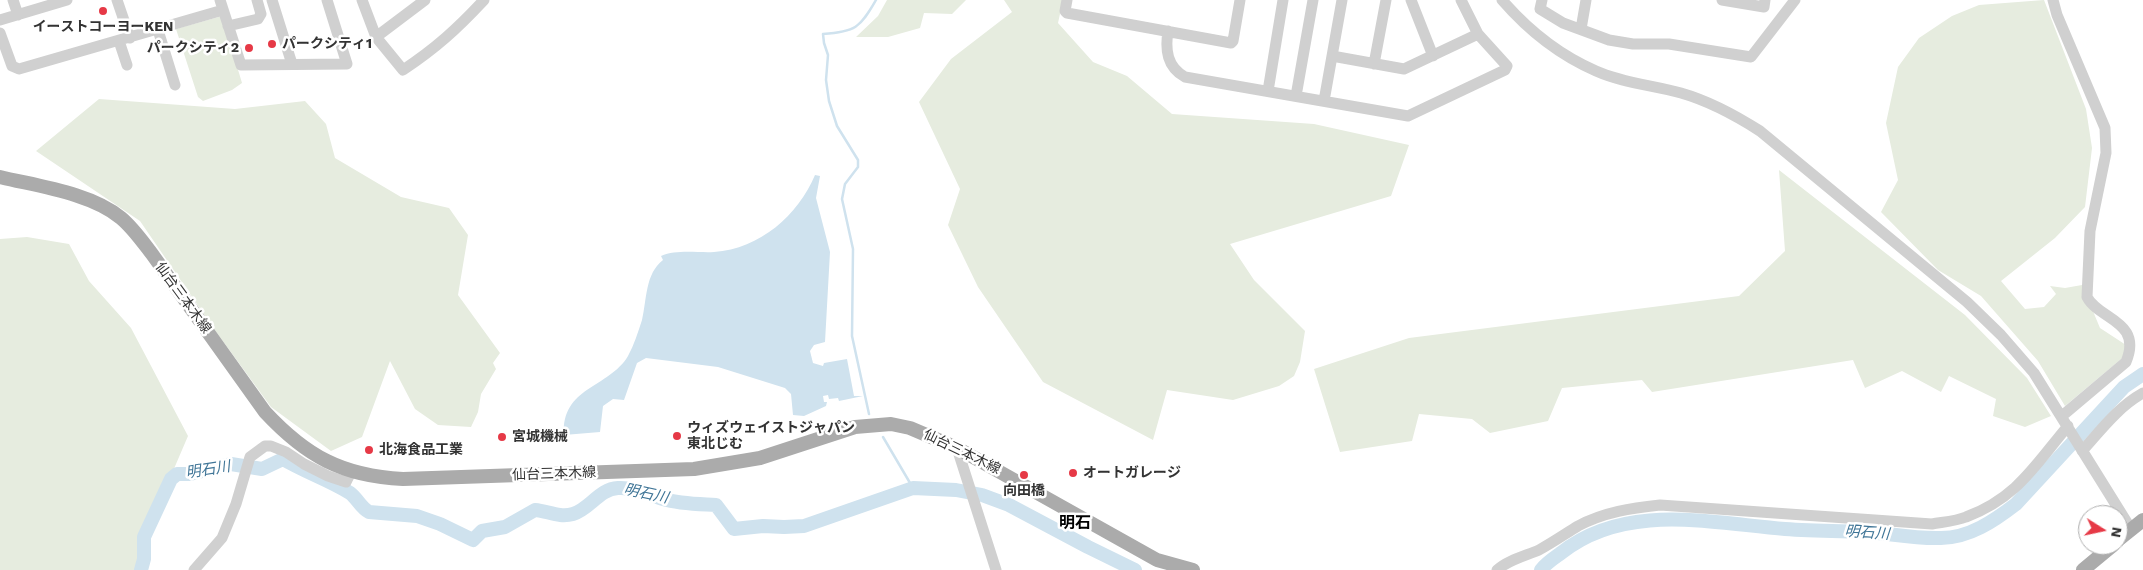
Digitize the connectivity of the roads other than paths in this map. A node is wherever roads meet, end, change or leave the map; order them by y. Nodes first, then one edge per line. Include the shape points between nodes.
1 (13, 0) edge
2 (66, 0) edge
3 (117, 0) edge
4 (257, 0) edge
5 (272, 0) edge
6 (327, 0) edge
7 (362, 0) edge
8 (425, 0) edge
9 (484, 0) edge
10 (1067, 0) edge
11 (1240, 0) edge
12 (1283, 0) edge
13 (1313, 0) edge
14 (1342, 0) edge
15 (1386, 0) edge
16 (1411, 0) edge
17 (1461, 0) edge
18 (1502, 0) edge
19 (1542, 0) edge
20 (1586, 0) edge
21 (1722, 0) edge
22 (1765, 0) edge
23 (1795, 0) edge
24 (2053, 0) edge
25 (221, 5) edge
26 (18, 15) junction
27 (0, 20) edge
28 (228, 26) junction
29 (1581, 28) junction
30 (158, 30) junction
31 (1168, 31) junction
32 (0, 33) edge
33 (1478, 34) junction
34 (376, 37) junction
35 (124, 40) junction
36 (1332, 56) junction
37 (1433, 56) junction
38 (292, 64) junction
39 (1374, 64) junction
40 (127, 65) dead end
41 (175, 85) dead end
42 (1268, 91) junction
43 (1296, 96) junction
44 (1324, 101) junction
45 (0, 177) edge
46 (2143, 393) edge
47 (2067, 424) junction
48 (957, 448) junction
49 (2082, 450) junction
50 (351, 472) junction
51 (2143, 520) edge
52 (2131, 529) junction
53 (2128, 532) edge
54 (2100, 555) edge
55 (194, 570) edge
56 (996, 570) edge
57 (1193, 570) edge
58 (1497, 570) edge
59 (2083, 570) edge

1 - 26 street
2 - 26 street
3 - 35 street
4 - 28 street via 261,14 258,19
5 - 38 street
6 - 38 street via 347,64
7 - 34 street
8 - 34 street
9 - 34 street via 433,50 403,70
10 - 31 street via 1067,13
11 - 31 street via 1231,42
12 - 42 street
13 - 43 street
14 - 36 street
15 - 39 street
16 - 37 street
17 - 33 street
18 - 47 street via 1533,32 1572,59 1615,78 1698,98 1760,130 1982,315 2023,360
19 - 29 street via 1540,9
20 - 29 street
21 - 22 street via 1764,7
23 - 29 street via 1751,58 1669,44 1609,40
24 - 47 street via 2105,128 2106,153 2090,231 2087,297 2121,322 2131,340 2126,362
25 - 28 street
25 - 30 street
26 - 27 street
28 - 38 street via 241,65
30 - 35 street
30 - 41 street
31 - 42 street via 1170,64 1180,74
32 - 35 street via 12,66 19,69
33 - 37 street
33 - 44 street via 1506,66 1505,70 1412,115
35 - 40 street
36 - 39 street
36 - 44 street
37 - 39 street via 1404,69
42 - 43 street
43 - 44 street
45 - 50 main road, 仙台三本木線 via 88,200 120,218 136,232 265,412 314,454
46 - 49 street via 2111,418
47 - 49 street
47 - 58 street via 2007,496 1965,518 1932,524 1660,506 1634,508 1611,512 1580,525
48 - 50 main road, 仙台三本木線 via 910,428 880,424 855,427 760,458 694,469 403,479
48 - 56 street
48 - 57 main road, 仙台三本木線 via 1157,560
49 - 52 street
50 - 55 street via 346,482 328,476 286,452 265,446 250,457 222,538
51 - 52 main road
52 - 53 main road
54 - 59 main road

